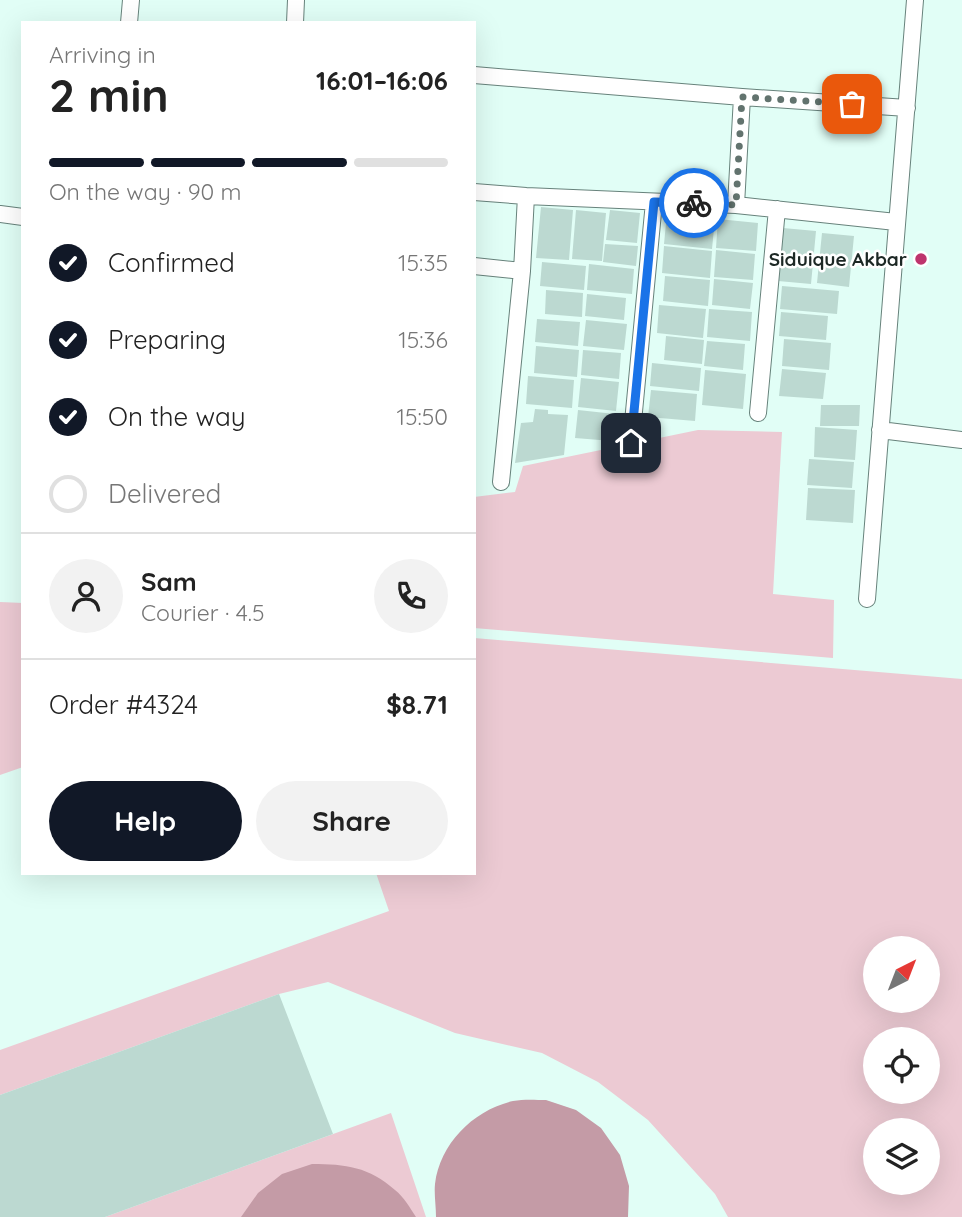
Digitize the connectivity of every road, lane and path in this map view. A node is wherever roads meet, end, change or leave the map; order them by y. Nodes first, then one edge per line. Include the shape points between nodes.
1 (131, 0) edge
2 (296, 0) edge
3 (915, 0) edge
4 (129, 21) edge
5 (295, 21) edge
6 (476, 75) edge
7 (742, 97) junction
8 (907, 108) junction
9 (476, 192) edge
10 (526, 196) junction
11 (654, 202) junction
12 (736, 205) junction
13 (778, 209) junction
14 (0, 214) edge
15 (21, 217) edge
16 (896, 222) junction
17 (476, 266) edge
18 (522, 271) junction
19 (758, 413) dead end
20 (880, 430) junction
21 (962, 440) edge
22 (631, 443) dead end
23 (501, 482) dead end
24 (867, 599) dead end

1 - 4 street
2 - 5 street
3 - 8 street
6 - 7 street
7 - 8 street
7 - 12 street
8 - 16 street
9 - 10 street
10 - 11 street
10 - 18 street
11 - 12 street
11 - 22 street
12 - 13 street
13 - 16 street
13 - 19 street
14 - 15 street
16 - 20 street
17 - 18 street
18 - 23 street
20 - 21 street
20 - 24 street

